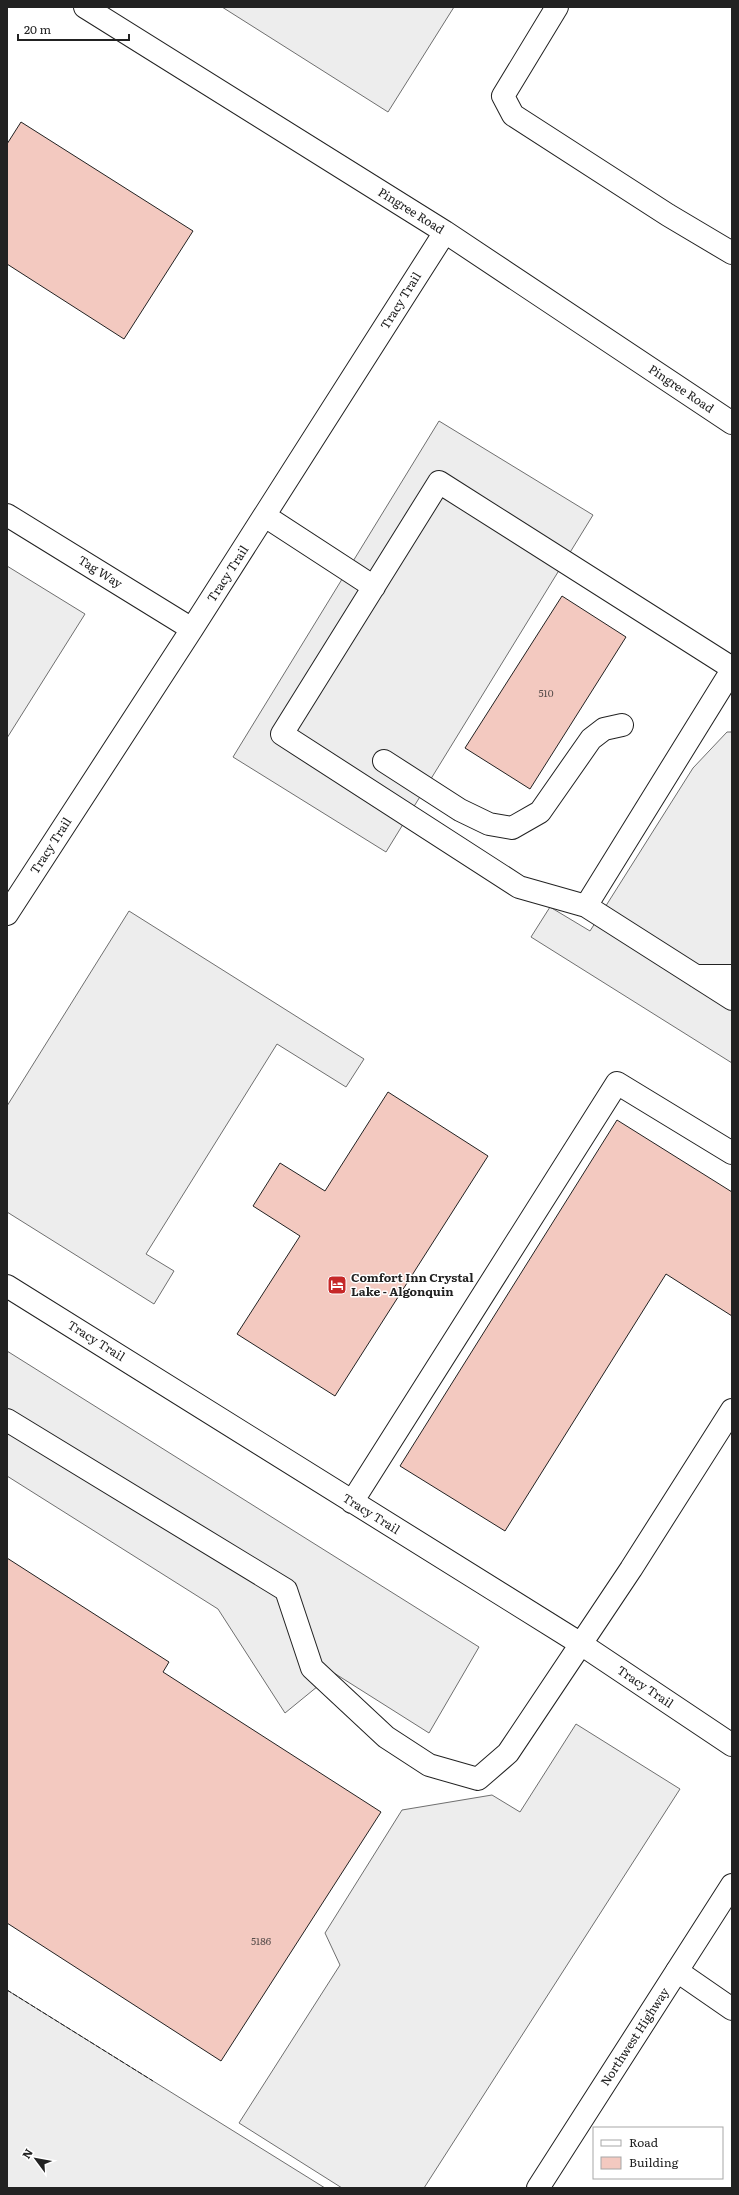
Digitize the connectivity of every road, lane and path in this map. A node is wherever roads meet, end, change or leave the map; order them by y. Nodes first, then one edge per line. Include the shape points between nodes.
1 (85, 7) edge
2 (557, 7) edge
3 (445, 232) junction
4 (732, 253) edge
5 (732, 423) edge
6 (7, 515) edge
7 (265, 516) junction
8 (374, 587) junction
9 (192, 629) junction
10 (732, 669) edge
11 (622, 725) dead end
12 (384, 761) dead end
13 (586, 906) junction
14 (7, 914) edge
15 (696, 976) junction
16 (732, 976) edge
17 (732, 999) edge
18 (732, 1153) edge
19 (7, 1286) edge
20 (732, 1410) edge
21 (7, 1420) edge
22 (352, 1502) junction
23 (581, 1644) junction
24 (732, 1745) edge
25 (732, 1885) edge
26 (677, 1971) junction
27 (732, 2009) edge
28 (538, 2188) edge

1 - 3 street, Pingree Road
2 - 4 street via 503,96 514,115 668,215
3 - 5 street, Pingree Road
3 - 7 street, Tracy Trail
6 - 9 street, Tag Way
7 - 8 street
7 - 9 street, Tracy Trail
8 - 10 street via 440,482
8 - 13 street via 282,734 519,887
9 - 14 street, Tracy Trail
10 - 13 street
11 - 12 street via 604,729 591,739 540,812 512,828 489,824 460,810
13 - 15 street
15 - 16 street
15 - 17 street
18 - 22 street via 617,1082
19 - 22 street, Tracy Trail
20 - 23 street
21 - 23 street via 286,1590 312,1668 386,1737 430,1765 478,1779 508,1753
22 - 23 street, Tracy Trail
23 - 24 street, Tracy Trail
25 - 26 street, Northwest Highway
26 - 27 street
26 - 28 street, Northwest Highway

